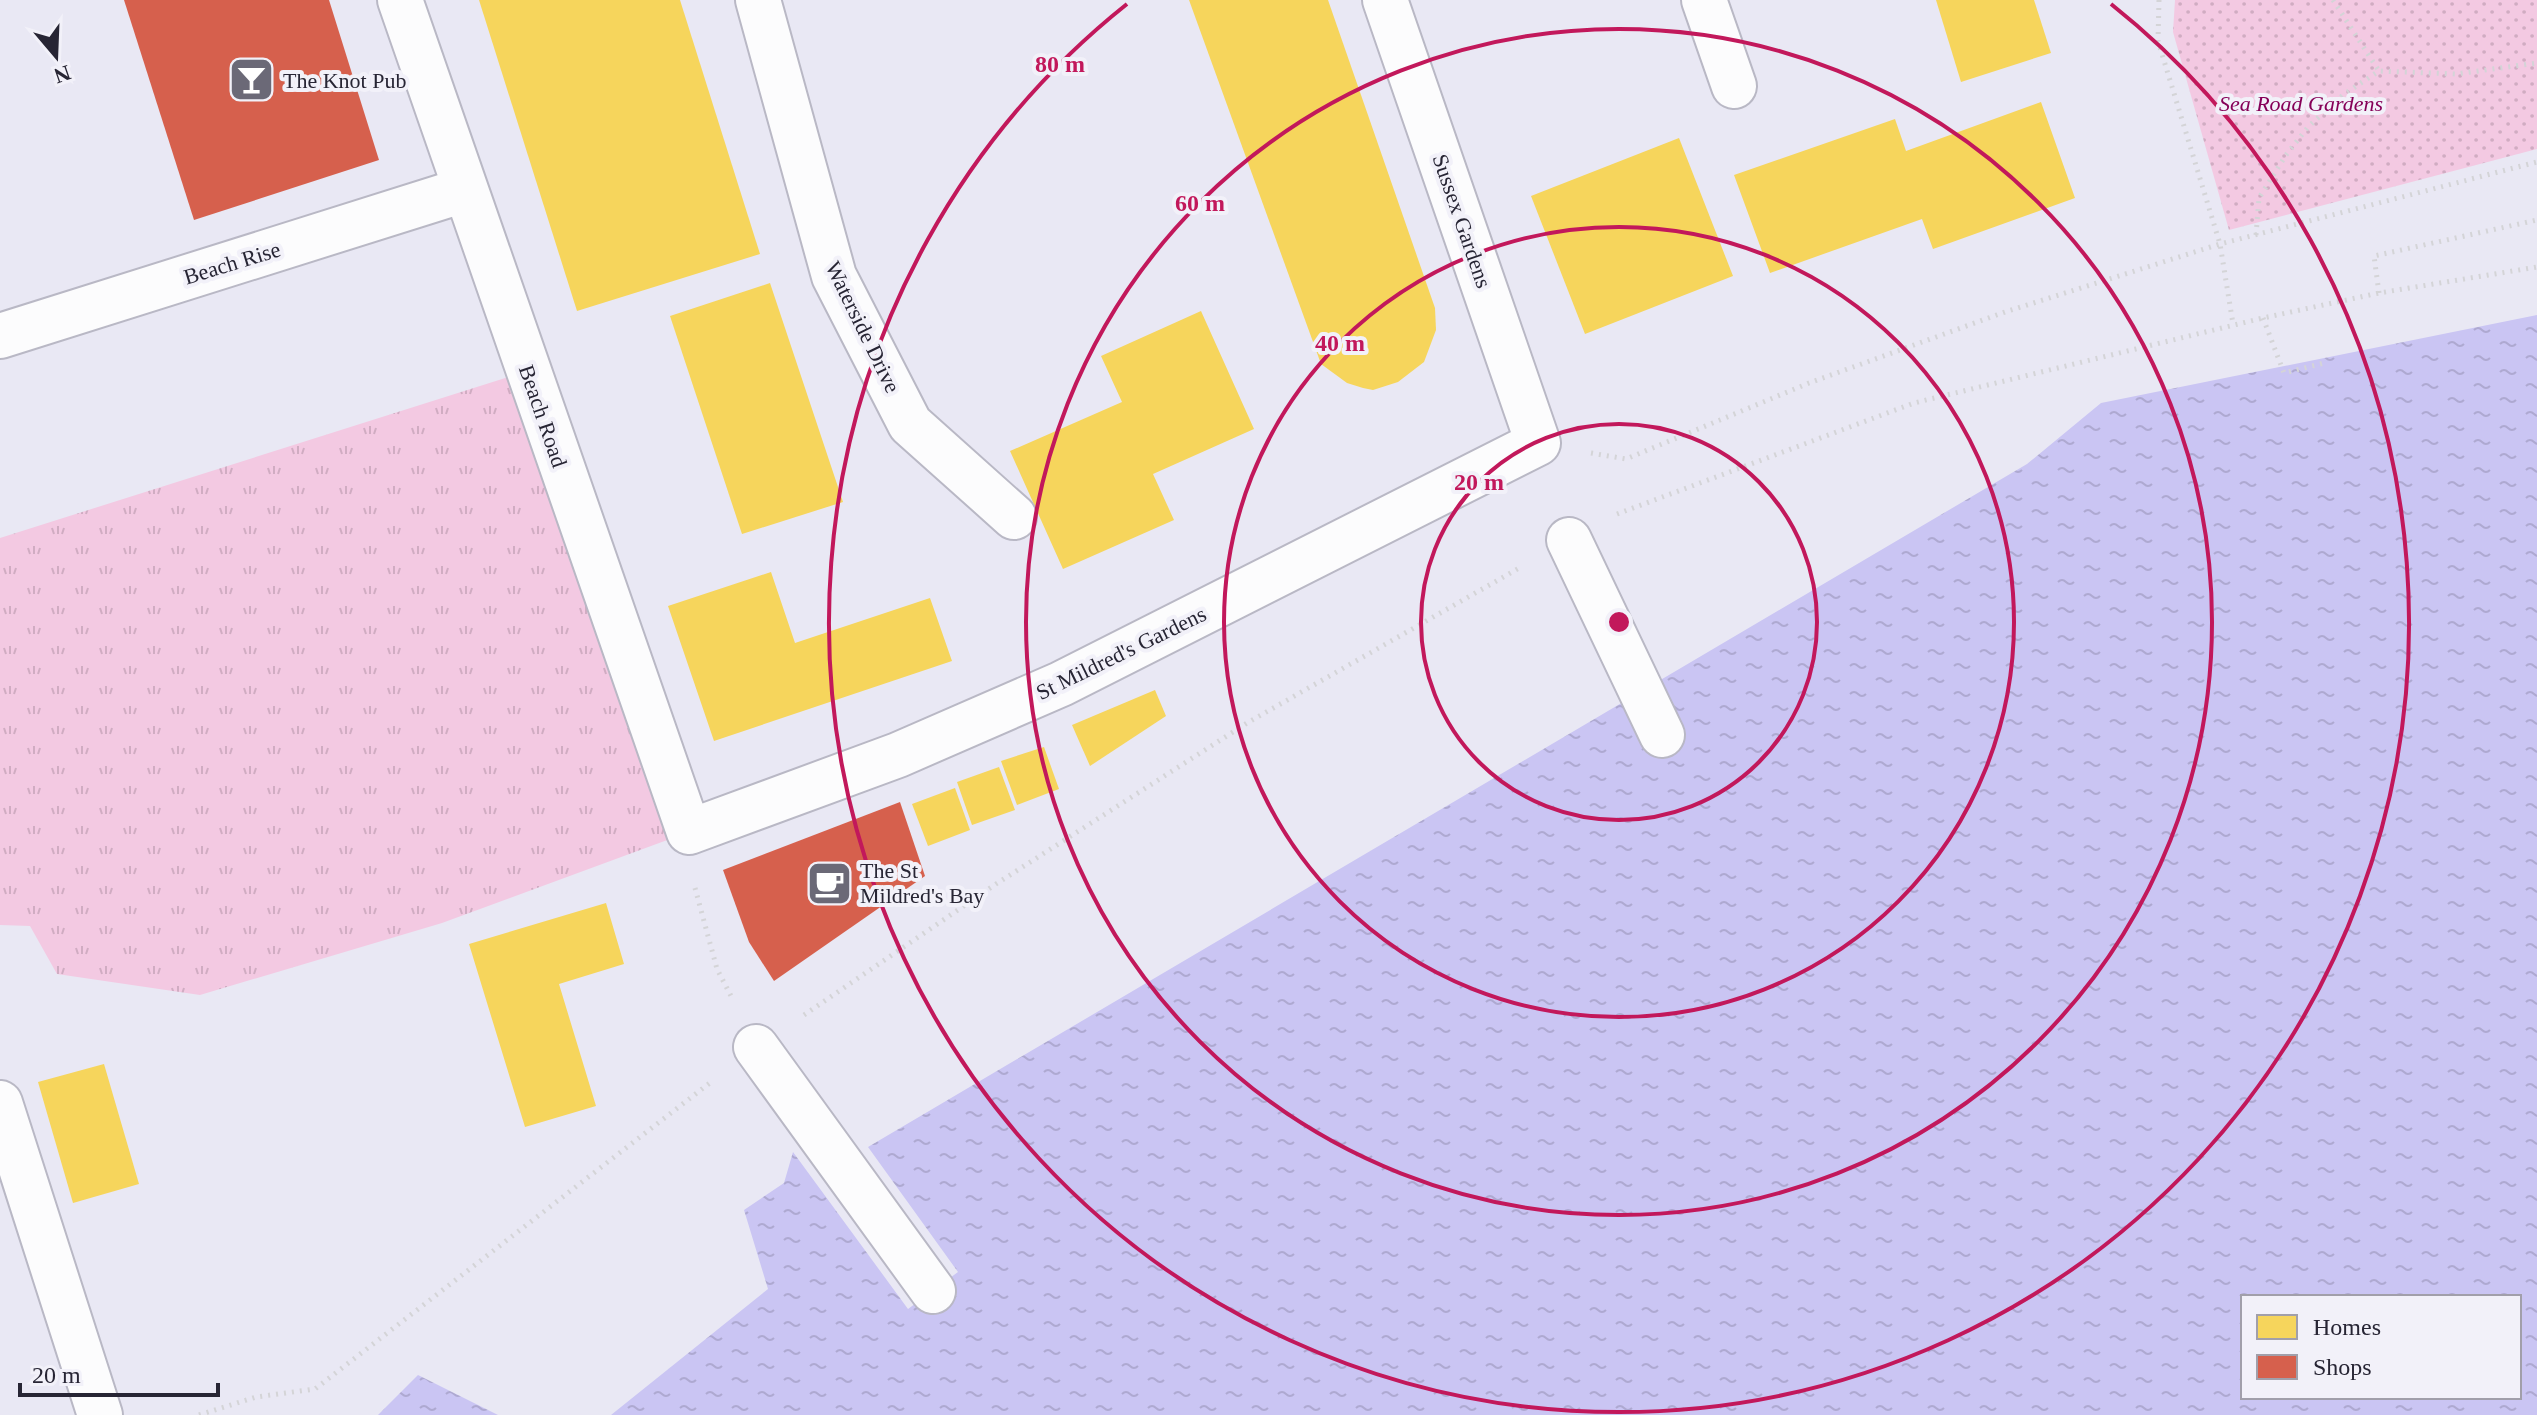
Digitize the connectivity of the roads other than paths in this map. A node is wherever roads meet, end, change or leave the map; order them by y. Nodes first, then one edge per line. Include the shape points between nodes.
1 (400, 0) edge
2 (758, 0) edge
3 (1385, 0) edge
4 (1704, 0) edge
5 (1734, 86) dead end
6 (464, 190) junction
7 (0, 336) edge
8 (1538, 443) joint
9 (1014, 517) dead end
10 (1569, 540) road end
11 (1662, 735) dead end
12 (689, 832) joint
13 (756, 1047) road end
14 (0, 1103) edge
15 (933, 1291) dead end
16 (100, 1415) edge

1 - 6 street, Beach Road
2 - 9 street, Waterside Drive via 834,276 910,424
3 - 8 street, Sussex Gardens
4 - 5 street
6 - 7 street, Beach Rise
6 - 12 street, Beach Road
8 - 12 street, St Mildred's Gardens via 1061,684 898,755
10 - 11 street
13 - 15 street
14 - 16 street

